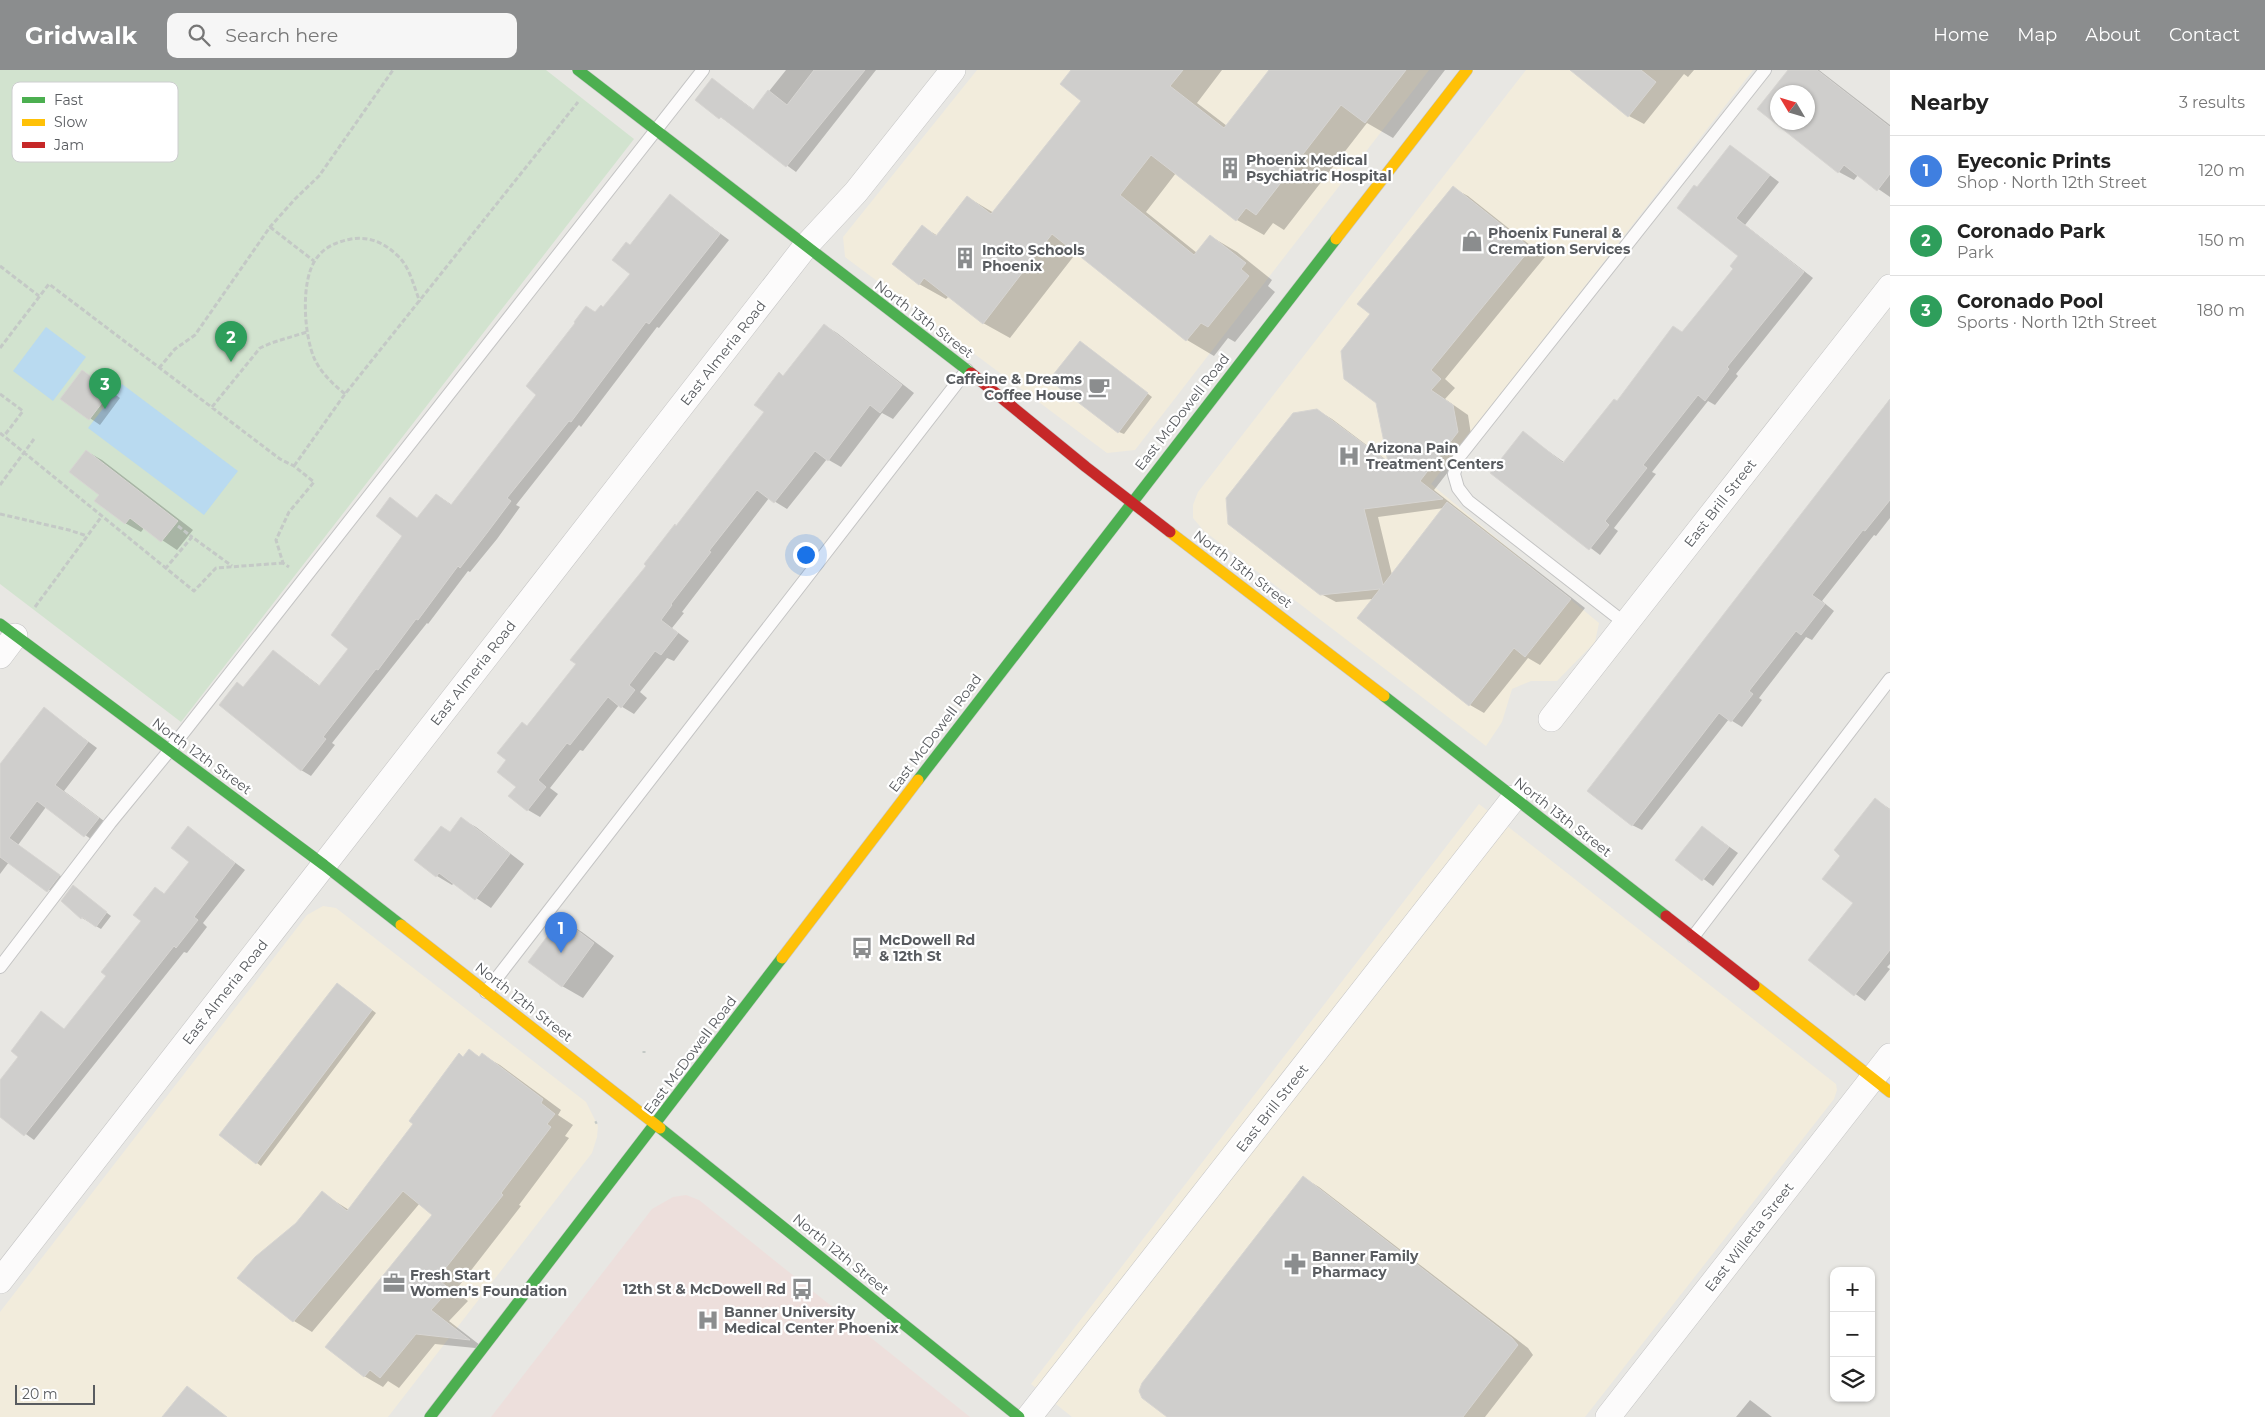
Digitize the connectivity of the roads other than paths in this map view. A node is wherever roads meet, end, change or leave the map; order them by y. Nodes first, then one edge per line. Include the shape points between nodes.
1 (578, 70) edge
2 (703, 70) edge
3 (953, 70) edge
4 (1467, 70) edge
5 (1764, 70) edge
6 (655, 132) junction
7 (805, 248) junction
8 (1890, 287) edge
9 (967, 370) junction
10 (1131, 502) junction
11 (1626, 624) junction
12 (8, 630) edge
13 (0, 656) edge
14 (1890, 679) edge
15 (1551, 719) dead end
16 (169, 751) junction
17 (1514, 798) junction
18 (324, 865) junction
19 (1693, 937) junction
20 (0, 967) edge
21 (486, 992) junction
22 (1890, 1056) edge
23 (1881, 1085) edge
24 (656, 1124) junction
25 (0, 1281) edge
26 (430, 1417) edge
27 (1019, 1417) edge
28 (1028, 1417) edge
29 (1608, 1417) edge

1 - 6 street, North 13th Street
2 - 6 lane
3 - 7 street, East Almeria Road via 856,192
4 - 10 street, East McDowell Road
5 - 11 lane via 1500,403 1459,457 1454,474 1458,488 1468,501
6 - 7 street, North 13th Street
6 - 16 lane
7 - 9 street, North 13th Street
7 - 18 street, East Almeria Road
8 - 11 street, East Brill Street
9 - 10 street, North 13th Street
9 - 21 lane
10 - 17 street, North 13th Street
10 - 24 street, East McDowell Road
11 - 15 street, East Brill Street
12 - 13 street
12 - 16 street, North 12th Street
14 - 19 lane
16 - 18 street, North 12th Street
16 - 20 lane
17 - 19 street, North 13th Street
17 - 28 street, East Brill Street
18 - 21 street, North 12th Street
18 - 25 street, East Almeria Road
19 - 23 street, North 13th Street
21 - 24 street, North 12th Street
22 - 23 street, East Willetta Street
23 - 29 street, East Willetta Street
24 - 26 street, East McDowell Road
24 - 27 street, North 12th Street

